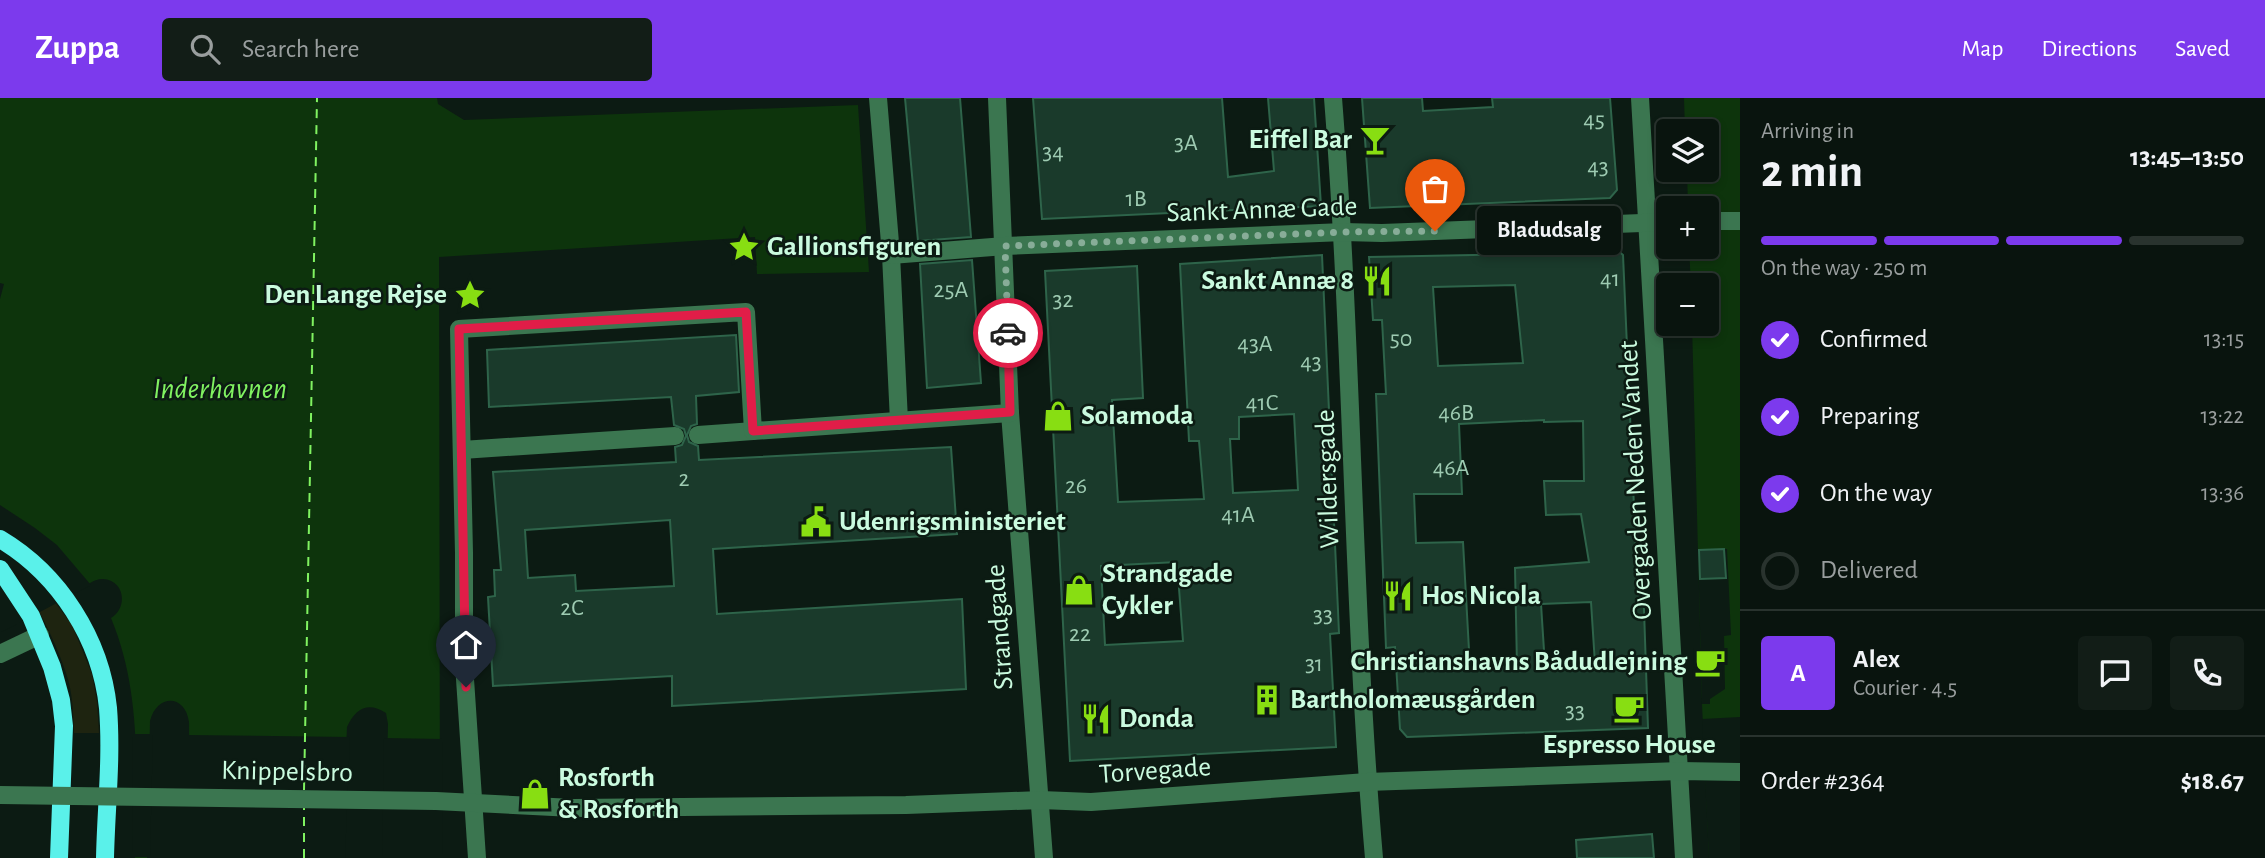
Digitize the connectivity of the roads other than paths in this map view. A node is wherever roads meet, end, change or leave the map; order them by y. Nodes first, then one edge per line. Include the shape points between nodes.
1 (878, 98) edge
2 (997, 98) edge
3 (1334, 98) edge
4 (1640, 98) edge
5 (1719, 221) edge
6 (1740, 221) edge
7 (1648, 223) junction
8 (1656, 223) edge
9 (1344, 232) junction
10 (1005, 246) junction
11 (891, 255) junction
12 (1010, 412) junction
13 (899, 421) junction
14 (753, 431) junction
15 (698, 435) dead end
16 (675, 436) dead end
17 (462, 450) junction
18 (0, 538) edge
19 (0, 569) edge
20 (40, 635) junction
21 (0, 654) edge
22 (1685, 771) junction
23 (1740, 772) edge
24 (1367, 782) junction
25 (0, 795) edge
26 (1041, 800) junction
27 (573, 808) joint
28 (59, 858) edge
29 (105, 858) edge
30 (477, 858) edge
31 (1044, 858) edge
32 (1374, 858) edge
33 (1684, 858) edge

1 - 11 street
2 - 10 street, Strandgade
3 - 9 street, Wildersgade
4 - 7 street, Overgaden Neden Vandet
5 - 6 street
7 - 8 street, Sankt Annæ Gade
7 - 9 street, Sankt Annæ Gade
7 - 22 street, Overgaden Neden Vandet
9 - 10 street, Sankt Annæ Gade
9 - 24 street, Wildersgade
10 - 11 street, Sankt Annæ Gade
10 - 12 street, Strandgade
11 - 13 street
12 - 13 street
12 - 26 street, Strandgade
13 - 14 street
14 - 15 street
14 - 17 street via 746,312 459,329
16 - 17 street
17 - 30 street via 464,664
18 - 29 main road via 65,597 88,636 104,683 109,733
19 - 20 main road
20 - 21 street
20 - 28 main road via 64,718
22 - 23 street, Torvegade
22 - 24 street, Torvegade
22 - 33 street, Overgaden Neden Vandet
24 - 26 street, Torvegade via 1091,802
24 - 32 street, Wildersgade
25 - 27 street, Knippelsbro, bridge
26 - 27 street, Torvegade
26 - 31 street, Strandgade

